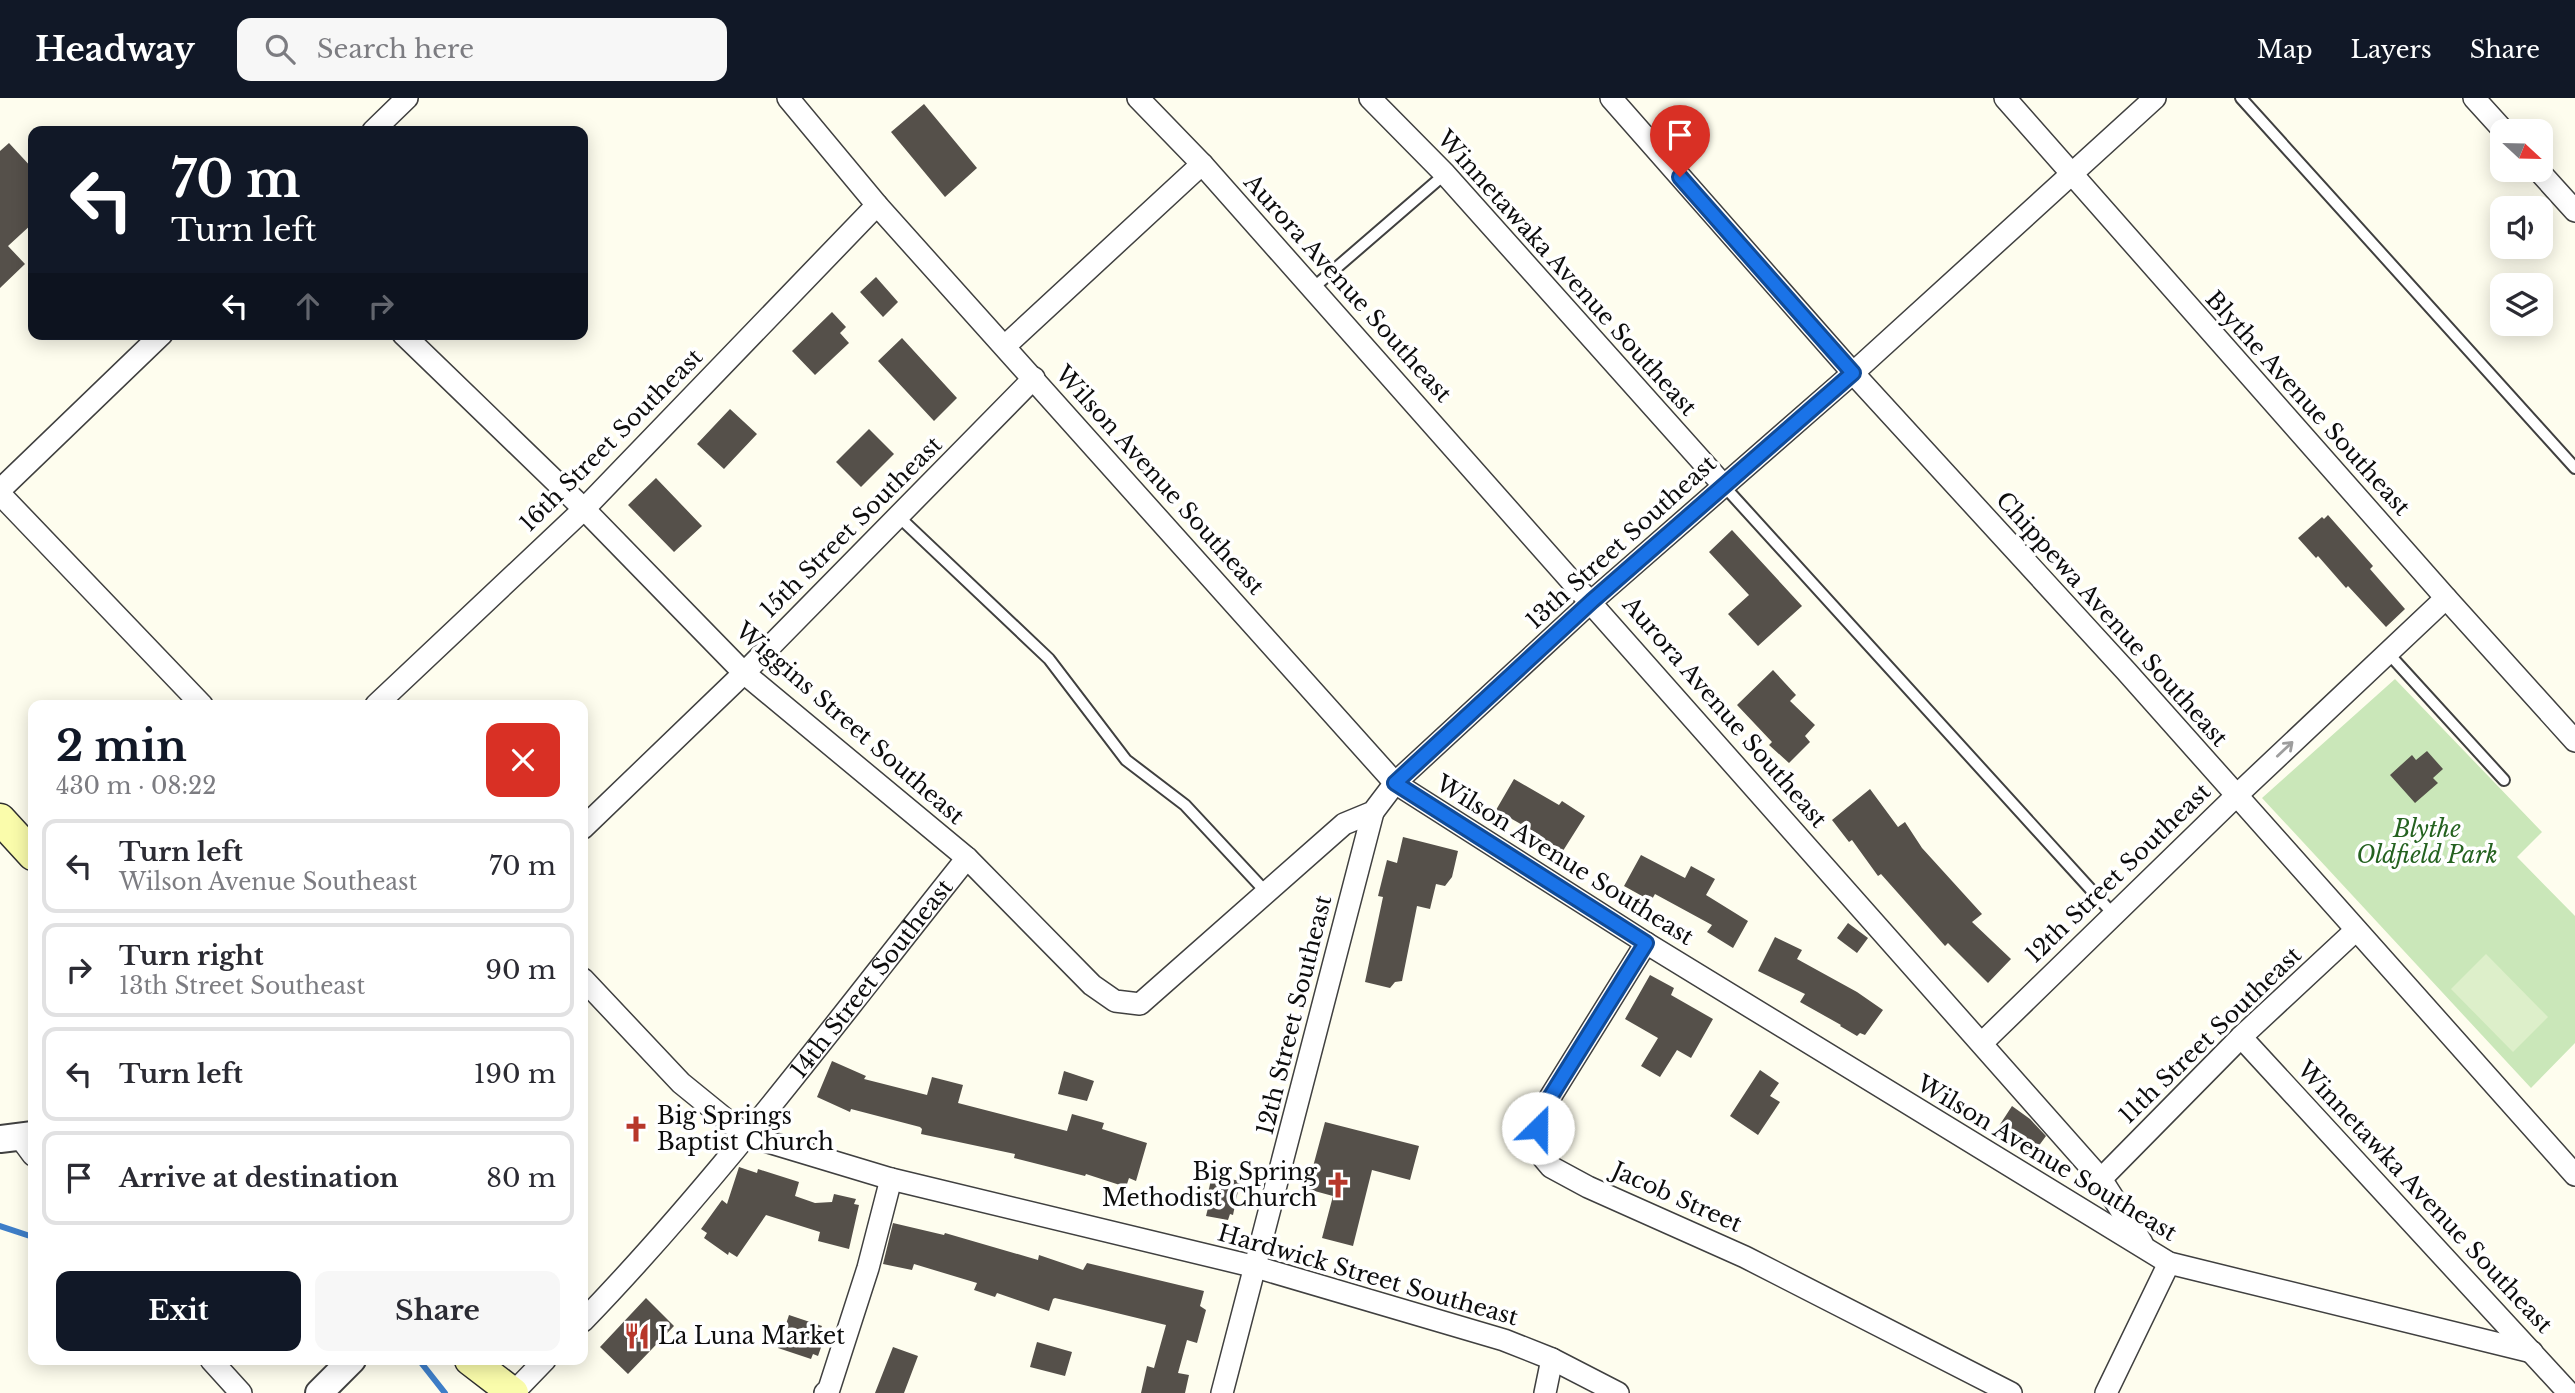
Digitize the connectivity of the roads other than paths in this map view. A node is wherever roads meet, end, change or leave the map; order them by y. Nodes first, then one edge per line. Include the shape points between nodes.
1 (407, 98) edge
2 (788, 98) edge
3 (1138, 98) edge
4 (1370, 98) edge
5 (1611, 98) edge
6 (2005, 98) edge
7 (2155, 98) edge
8 (2241, 98) edge
9 (2474, 98) edge
10 (2493, 119) edge
11 (378, 126) edge
12 (1202, 164) junction
13 (1445, 174) junction
14 (2071, 175) junction
15 (2549, 182) edge
16 (877, 205) junction
17 (2575, 211) edge
18 (1313, 288) junction
19 (156, 340) edge
20 (409, 340) edge
21 (1005, 346) junction
22 (1853, 373) junction
23 (1034, 379) junction
24 (2575, 468) edge
25 (1724, 486) junction
26 (0, 492) edge
27 (584, 509) junction
28 (898, 516) junction
29 (2446, 598) junction
30 (1592, 601) junction
31 (2388, 653) junction
32 (744, 673) junction
33 (197, 700) edge
34 (381, 700) edge
35 (2572, 730) edge
36 (2504, 780) dead end
37 (1395, 783) junction
38 (2236, 796) junction
39 (1373, 811) junction
40 (0, 819) edge
41 (588, 823) edge
42 (28, 850) edge
43 (967, 858) junction
44 (1266, 892) junction
45 (2114, 915) junction
46 (2356, 930) junction
47 (1646, 943) junction
48 (588, 984) edge
49 (1115, 1001) joint
50 (2241, 1037) junction
51 (1982, 1043) junction
52 (745, 1135) junction
53 (2575, 1175) edge
54 (891, 1179) junction
55 (2101, 1179) junction
56 (2145, 1248) junction
57 (2169, 1263) junction
58 (1256, 1267) junction
59 (588, 1316) edge
60 (2532, 1352) junction
61 (1552, 1359) junction
62 (216, 1365) edge
63 (347, 1365) edge
64 (477, 1365) edge
65 (540, 1365) edge
66 (831, 1392) edge
67 (242, 1393) edge
68 (319, 1393) edge
69 (513, 1393) edge
70 (1222, 1393) edge
71 (1545, 1393) edge
72 (1618, 1393) edge
73 (2011, 1393) edge
74 (2106, 1393) edge
75 (2569, 1393) edge

1 - 11 street
2 - 16 street, Wilson Avenue Southeast
3 - 12 street, Aurora Avenue Southeast
4 - 13 street, Winnetawaka Avenue Southeast
5 - 22 street, Chippewa Avenue Southeast
6 - 14 street, Blythe Avenue Southeast
7 - 14 street, 13th Street Southeast
8 - 24 lane
9 - 10 street
12 - 18 street, Aurora Avenue Southeast
12 - 21 street
13 - 18 lane
13 - 25 street, Winnetawaka Avenue Southeast
14 - 22 street, 13th Street Southeast
14 - 29 street, Blythe Avenue Southeast
15 - 17 street
16 - 21 street, Wilson Avenue Southeast
16 - 27 street, 16th Street Southeast
18 - 30 street, Aurora Avenue Southeast
19 - 26 street
20 - 27 street, Wiggins Street Southeast
21 - 23 street, Wilson Avenue Southeast
22 - 25 street, 13th Street Southeast
22 - 38 street, Chippewa Avenue Southeast
23 - 28 street, 15th Street Southeast
23 - 37 street, Wilson Avenue Southeast
25 - 30 street, 13th Street Southeast
25 - 45 lane
26 - 33 street
27 - 32 street, Wiggins Street Southeast
27 - 34 street, 16th Street Southeast
28 - 32 street, 15th Street Southeast
28 - 44 lane via 1049,659 1126,760 1185,805
29 - 31 street, 12th Street Southeast
29 - 35 street, Blythe Avenue Southeast
30 - 37 street, 13th Street Southeast
30 - 51 street, Aurora Avenue Southeast
31 - 36 lane
38 -> 31 street, 12th Street Southeast
32 - 41 street, 15th Street Southeast
32 - 43 street, Wiggins Street Southeast
37 - 39 street, 13th Street Southeast
37 - 47 street, Wilson Avenue Southeast
38 - 45 street, 12th Street Southeast
38 - 46 street, Chippewa Avenue Southeast
39 - 44 street, 13th Street Southeast via 1344,824
39 - 58 street, 12th Street Southeast
40 - 42 main road
43 - 49 street, Wiggins Street Southeast via 1092,985
43 - 52 street, 14th Street Southeast
44 - 49 street, 13th Street Southeast via 1140,1003
45 - 51 street, 12th Street Southeast
46 - 50 street, 11th Street Southeast
46 - 53 street, Chippewa Avenue Southeast
47 - 56 street, Wilson Avenue Southeast
47 - 73 street, Jacob Street via 1541,1112 1540,1154 1551,1167 1588,1186 1745,1257
48 - 52 street, Hardwick Street Southeast via 681,1083
50 - 55 street, 11th Street Southeast
50 - 60 street, Winnetawka Avenue Southeast
51 - 55 street, Aurora Avenue Southeast
52 - 54 street, Hardwick Street Southeast
52 - 59 street, 14th Street Southeast
54 - 58 street, Hardwick Street Southeast
54 - 66 street
55 - 56 street, Aurora Avenue Southeast
56 - 57 street, Wilson Avenue Southeast
57 - 60 street, Wilson Avenue Southeast
57 - 74 street
58 - 61 street, Hardwick Street Southeast via 1504,1340
58 - 70 street, 12th Street Southeast
60 - 75 street, Winnetawka Avenue Southeast
61 - 71 street
61 - 72 street, Hardwick Street Southeast
62 - 67 street
63 - 68 street
64 - 69 main road
65 - 69 street

